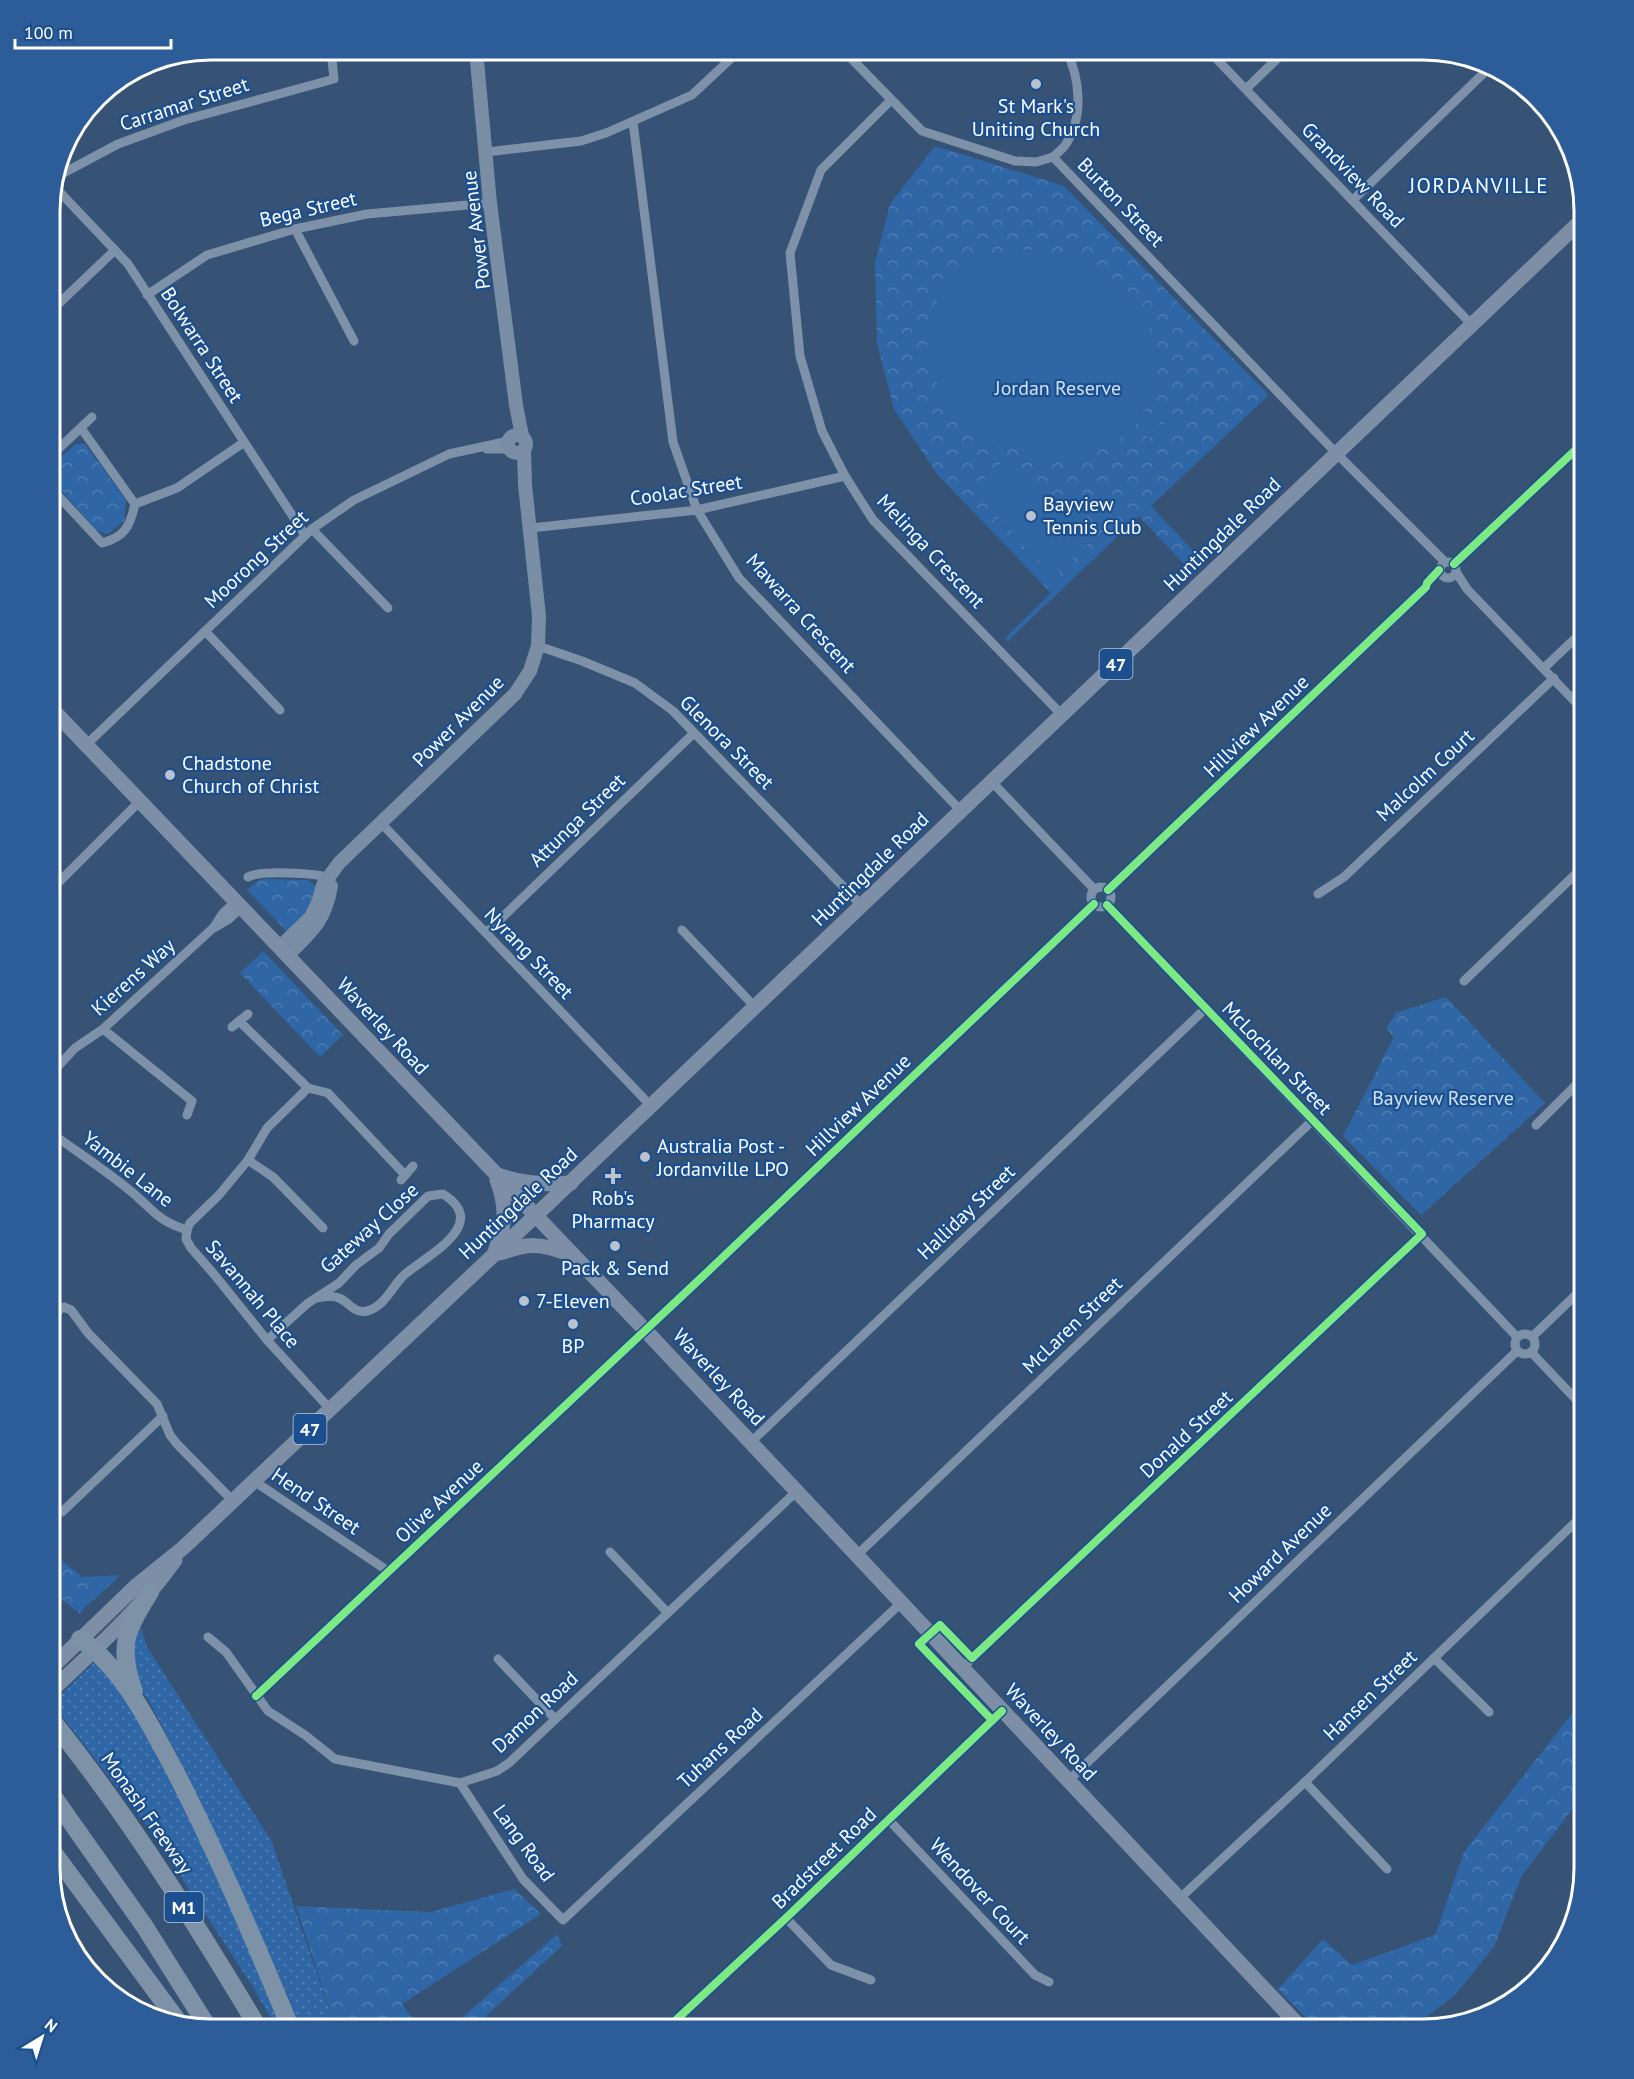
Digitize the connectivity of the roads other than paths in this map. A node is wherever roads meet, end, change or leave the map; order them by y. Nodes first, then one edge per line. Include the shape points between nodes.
1 (331, 60) edge
2 (477, 60) edge
3 (729, 60) edge
4 (853, 60) edge
5 (1071, 60) edge
6 (1218, 60) edge
7 (1276, 60) edge
8 (1484, 73) edge
9 (1246, 89) junction
10 (891, 100) junction
11 (633, 122) junction
12 (487, 152) junction
13 (1053, 157) junction
14 (65, 172) edge
15 (61, 194) edge
16 (1353, 200) junction
17 (490, 203) junction
18 (1574, 228) edge
19 (295, 229) junction
20 (115, 250) junction
21 (147, 295) junction
22 (60, 302) edge
23 (1472, 325) junction
24 (354, 341) dead end
25 (92, 417) dead end
26 (81, 428) junction
27 (243, 443) junction
28 (515, 444) junction
29 (60, 448) edge
30 (1574, 451) edge
31 (1337, 454) junction
32 (844, 476) junction
33 (60, 498) edge
34 (135, 504) junction
35 (697, 510) junction
36 (531, 528) junction
37 (308, 532) junction
38 (1448, 570) junction
39 (388, 608) dead end
40 (205, 631) junction
41 (1574, 640) edge
42 (538, 646) junction
43 (1544, 668) junction
44 (1554, 678) junction
45 (1574, 700) edge
46 (280, 710) dead end
47 (1062, 715) junction
48 (60, 718) edge
49 (694, 733) junction
50 (86, 745) junction
51 (992, 782) junction
52 (140, 801) junction
53 (961, 811) junction
54 (382, 824) junction
55 (1574, 876) edge
56 (248, 877) dead end
57 (330, 878) junction
58 (60, 881) edge
59 (1094, 889) junction
60 (1108, 890) junction
61 (1317, 894) dead end
62 (239, 904) junction
63 (1094, 904) junction
64 (1107, 904) junction
65 (862, 906) junction
66 (682, 930) dead end
67 (486, 933) junction
68 (284, 951) junction
69 (1464, 981) dead end
70 (755, 1007) junction
71 (1206, 1008) junction
72 (248, 1014) dead end
73 (103, 1029) junction
74 (60, 1064) edge
75 (1574, 1087) edge
76 (308, 1088) junction
77 (651, 1106) junction
78 (187, 1114) dead end
79 (1313, 1120) junction
80 (1536, 1125) dead end
81 (60, 1139) edge
82 (248, 1160) junction
83 (413, 1166) dead end
84 (495, 1174) junction
85 (571, 1183) junction
86 (535, 1216) junction
87 (323, 1228) dead end
88 (187, 1230) junction
89 (1422, 1234) junction
90 (495, 1255) junction
91 (572, 1255) junction
92 (1574, 1297) edge
93 (316, 1298) junction
94 (60, 1309) edge
95 (645, 1330) junction
96 (1517, 1337) junction
97 (1532, 1337) junction
98 (267, 1340) junction
99 (1517, 1351) junction
100 (1531, 1352) junction
101 (1574, 1397) edge
102 (330, 1409) junction
103 (163, 1416) junction
104 (751, 1442) junction
105 (254, 1481) junction
106 (797, 1491) junction
107 (233, 1501) junction
108 (62, 1512) dead end
109 (1574, 1524) edge
110 (183, 1548) junction
111 (610, 1552) dead end
112 (856, 1556) junction
113 (388, 1571) junction
114 (150, 1592) junction
115 (901, 1604) junction
116 (667, 1612) junction
117 (208, 1637) dead end
118 (87, 1644) junction
119 (1434, 1658) junction
120 (498, 1659) dead end
121 (60, 1662) edge
122 (962, 1668) junction
123 (60, 1680) edge
124 (256, 1696) junction
125 (140, 1708) junction
126 (1002, 1711) junction
127 (1489, 1712) dead end
128 (555, 1719) junction
129 (60, 1731) edge
130 (1068, 1781) junction
131 (1305, 1782) junction
132 (460, 1783) junction
133 (60, 1806) edge
134 (888, 1819) junction
135 (60, 1862) edge
136 (1387, 1869) dead end
137 (1179, 1899) junction
138 (786, 1918) junction
139 (563, 1920) joint
140 (871, 1980) dead end
141 (1049, 1982) dead end
142 (172, 2013) edge
143 (203, 2019) edge
144 (252, 2019) edge
145 (286, 2019) edge
146 (677, 2019) edge
147 (1292, 2019) edge

1 - 14 street, Carramar Street via 334,79 184,120 118,144
2 - 12 street, Power Avenue
3 - 11 street via 692,95
4 - 10 street, Burton Street
5 - 13 street via 1078,106 1066,145
6 - 9 street, Grandview Road
7 - 9 street
8 - 16 street
9 - 16 street, Grandview Road
10 - 13 street, Burton Street via 922,131 1015,161 1036,162
10 - 32 street, Melinga Crescent via 821,170 790,254 800,356 822,431
11 - 12 street via 581,141
11 - 35 street, Mawarra Crescent via 673,442
12 - 17 street, Power Avenue
13 - 31 street, Burton Street
15 - 20 street, Bolwarra Street
16 - 23 street, Grandview Road
17 - 19 street, Bega Street via 367,213
17 - 28 street, Power Avenue via 516,405
18 - 23 main road, Huntingdale Road / 47
19 - 21 street, Bega Street via 207,255
19 - 24 street
20 - 21 street, Bolwarra Street
20 - 22 street
21 - 27 street, Bolwarra Street
23 - 31 main road, Huntingdale Road / 47
25 - 26 street
26 - 29 street
26 - 34 street
27 - 34 street via 177,488
27 - 37 street, Bolwarra Street
28 - 36 street, Power Avenue
28 - 37 street, Moorong Street via 449,454 354,500
30 - 38 street, Hillview Avenue
31 - 38 street, Burton Street
31 - 47 main road, Huntingdale Road / 47
32 - 35 street, Coolac Street
32 - 47 street, Melinga Crescent via 873,520
33 - 34 street via 102,543 114,540 130,526
35 - 36 street, Coolac Street
35 - 53 street, Mawarra Crescent via 739,578
36 - 42 street, Power Avenue
37 - 39 street, Bolwarra Street
37 - 40 street, Moorong Street
38 - 43 street, Burton Street
38 - 60 street, Hillview Avenue via 1426,586
40 - 46 street
40 - 50 street, Moorong Street
41 - 43 street
42 - 49 street, Glenora Street via 634,683 673,711
42 - 54 street, Power Avenue via 530,671 515,694
43 - 44 street, Burton Street
44 - 45 street, Burton Street
44 - 61 street, Malcolm Court via 1344,878
47 - 51 main road, Huntingdale Road / 47
48 - 50 main road, Waverley Road
49 - 65 street, Glenora Street
49 - 67 street, Attunga Street
50 - 52 main road, Waverley Road
51 - 53 main road, Huntingdale Road / 47
51 - 59 street
52 - 58 street
52 - 62 main road, Waverley Road
53 - 65 main road, Huntingdale Road / 47
54 - 57 street, Power Avenue via 339,864
54 - 67 street, Nyrang Street
55 - 69 street
56 - 57 street via 315,874
57 - 68 street, Power Avenue via 323,885 311,917
59 - 60 street
59 - 63 street
60 - 64 street via 1111,897
62 - 68 main road, Waverley Road
62 - 73 street, Kierens Way via 221,916
63 - 64 street
63 - 95 street, Hillview Avenue
64 - 71 street, McLochlan Street
65 - 70 main road, Huntingdale Road / 47
66 - 70 street
67 - 77 street, Nyrang Street
68 - 84 main road, Waverley Road
70 - 77 main road, Huntingdale Road / 47
71 - 79 street, McLochlan Street
71 - 104 street, Halliday Street
72 - 76 street via 235,1024
73 - 74 street, Kierens Way via 75,1048
73 - 78 street via 192,1101
75 - 80 street
76 - 82 street, Savannah Place via 267,1128
76 - 83 street via 328,1093 403,1177
77 - 85 main road, Huntingdale Road / 47
79 - 89 street, McLochlan Street
79 - 112 street, McLaren Street
81 - 88 street, Yambie Lane via 133,1192 160,1218
82 - 87 street via 273,1178
82 - 88 street, Savannah Place
84 - 85 main road via 516,1182
84 - 86 main road, Waverley Road
84 - 90 main road via 506,1215
85 - 86 main road, Huntingdale Road / 47
86 - 90 main road, Huntingdale Road / 47
86 - 91 main road, Waverley Road
88 - 98 street, Savannah Place via 191,1248
89 - 96 street, McLochlan Street
89 - 122 street, Donald Street
90 - 91 main road via 536,1244
90 - 102 main road, Huntingdale Road / 47
91 - 95 main road, Waverley Road
92 - 97 street
93 - 93 street, Gateway Close via 379,1248 428,1196 443,1194 459,1208 461,1218 455,1233 430,1258 404,1275 376,1307 360,1311 335,1296
93 - 98 street, Gateway Close
94 - 103 street via 71,1310 157,1404
95 - 104 main road, Waverley Road
95 - 113 street, Olive Avenue
96 - 97 street
96 - 99 street
97 - 100 street via 1535,1344
98 - 102 street, Savannah Place
99 - 100 street
99 - 130 street, Howard Avenue
100 - 101 street
102 - 105 main road, Huntingdale Road / 47
103 - 107 street via 177,1444
103 - 108 street
104 - 106 main road, Waverley Road
105 - 107 main road, Huntingdale Road / 47
105 - 113 street, Hend Street
106 - 112 main road, Waverley Road
106 - 116 street, Damon Road
107 - 110 main road, Huntingdale Road / 47
109 - 119 street, Hansen Street
110 - 114 main road, Huntingdale Road / 47
110 - 118 main road, Huntingdale Road / 47 via 137,1585
111 - 116 street
112 - 115 main road, Waverley Road
113 - 124 street, Olive Avenue
114 - 118 main road, Huntingdale Road / 47
114 - 125 highway via 136,1614 125,1644 129,1678
115 - 122 main road, Waverley Road
115 - 139 street, Tuhans Road
116 - 128 street, Damon Road
117 - 124 street, Damon Road via 226,1652
118 - 121 main road, Huntingdale Road / 47
118 - 123 main road, Huntingdale Road / 47
118 - 125 highway via 114,1671
119 - 127 street
119 - 131 street, Hansen Street
120 - 128 street
122 - 126 main road, Waverley Road
124 - 132 street, Damon Road via 268,1711 335,1759
125 - 145 highway via 227,1878
126 - 130 main road, Waverley Road
126 - 134 street, Bradstreet Road
128 - 132 street, Damon Road via 509,1763
129 - 144 highway, Monash Freeway / M1 via 163,1874
130 - 137 main road, Waverley Road
131 - 136 street
131 - 137 street, Hansen Street
132 - 139 street, Lang Road via 523,1879
133 - 143 highway, M1 via 146,1927
134 - 138 street, Bradstreet Road
134 - 141 street, Wendover Court via 1035,1974
135 - 142 highway
137 - 147 main road, Waverley Road
138 - 140 street via 831,1965
138 - 146 street, Bradstreet Road

